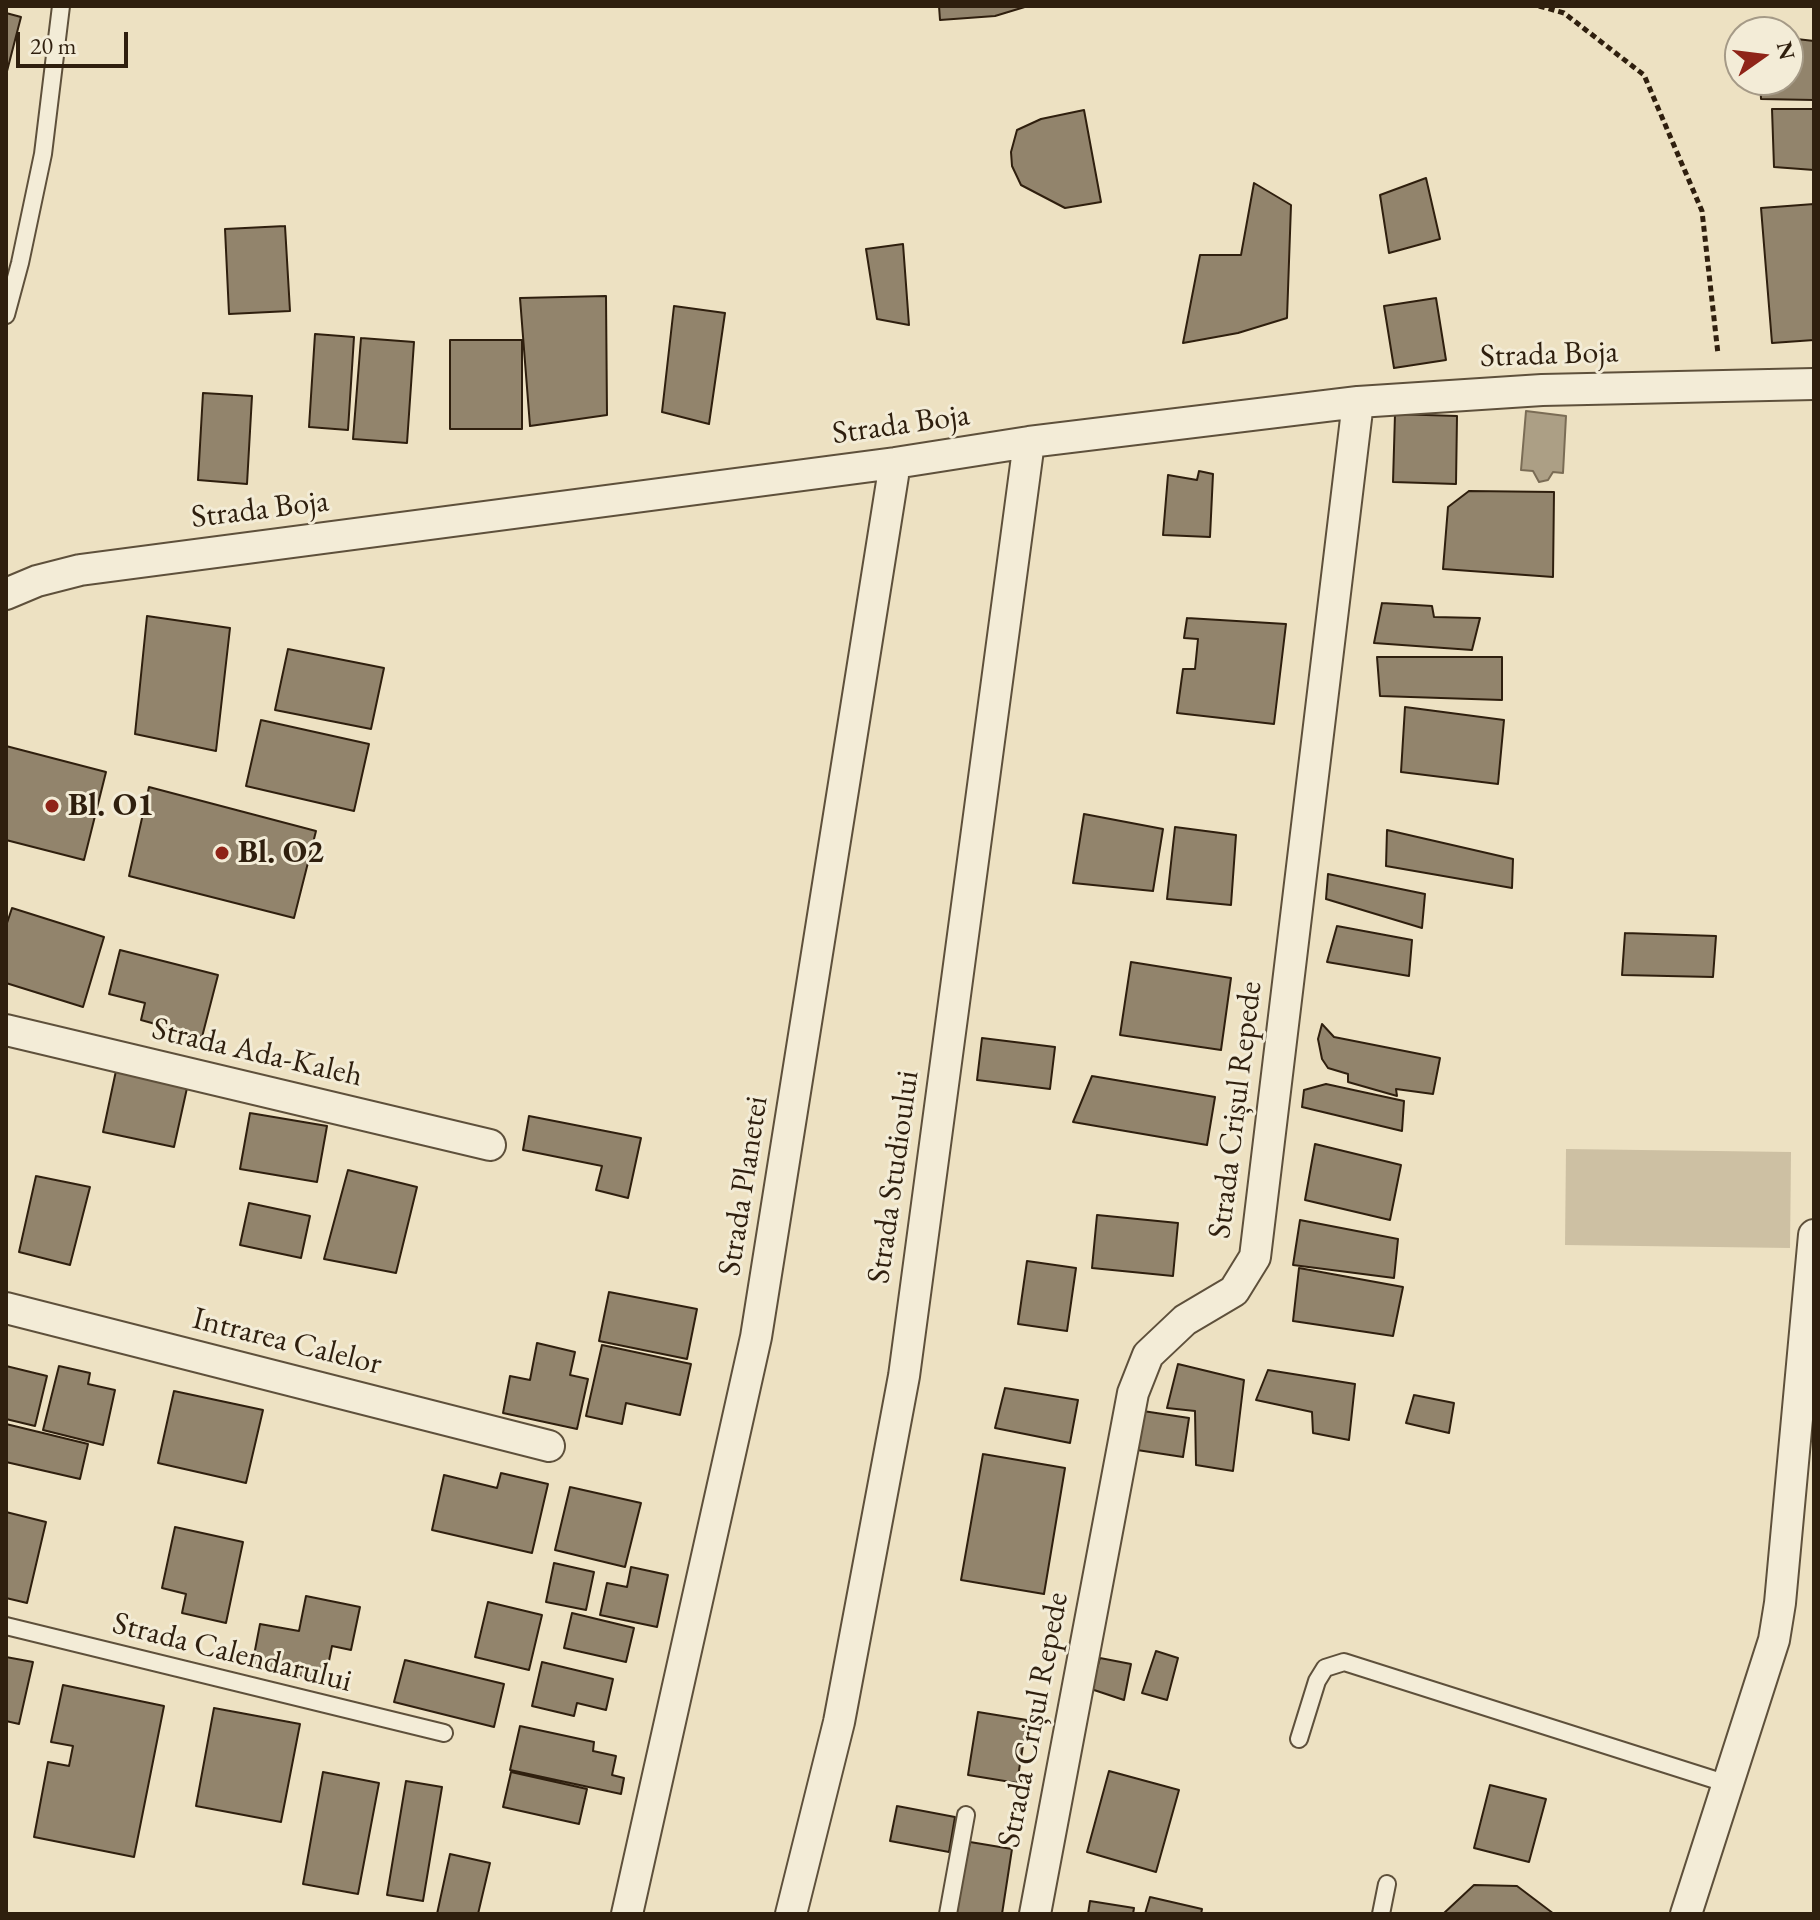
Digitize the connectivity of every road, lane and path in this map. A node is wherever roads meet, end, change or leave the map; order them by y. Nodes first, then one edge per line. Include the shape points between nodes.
1 (61, 6) edge
2 (1539, 6) edge
3 (6, 315) edge
4 (1814, 384) edge
5 (1721, 386) junction
6 (1358, 402) junction
7 (1029, 442) junction
8 (895, 463) junction
9 (6, 594) edge
10 (6, 1030) edge
11 (490, 1145) dead end
12 (1814, 1235) edge
13 (6, 1308) edge
14 (549, 1446) dead end
15 (6, 1626) edge
16 (444, 1733) dead end
17 (1299, 1739) dead end
18 (1728, 1784) junction
19 (966, 1815) dead end
20 (1387, 1884) dead end
21 (627, 1914) edge
22 (791, 1914) edge
23 (948, 1914) edge
24 (1035, 1914) edge
25 (1381, 1914) edge
26 (1686, 1914) edge

1 - 3 lane via 43,154
2 - 5 path via 1564,13 1644,75 1702,211
4 - 5 street, Strada Boja
5 - 6 street, Strada Boja
6 - 7 street, Strada Boja
6 - 24 street, Strada Crișul Repede via 1255,1257 1234,1291 1185,1320 1148,1355 1133,1393
7 - 8 street, Strada Boja
7 - 22 street, Strada Studioului via 904,1376 839,1722
8 - 9 street, Strada Boja via 80,570
8 - 21 street, Strada Planetei via 756,1337
10 - 11 street, Strada Ada-Kaleh
12 - 18 street via 1780,1603 1774,1640
13 - 14 street, Intrarea Calelor
15 - 16 lane, Strada Calendarului
17 - 18 lane via 1317,1681 1325,1668 1344,1662
18 - 26 street
19 - 23 lane
20 - 25 lane

